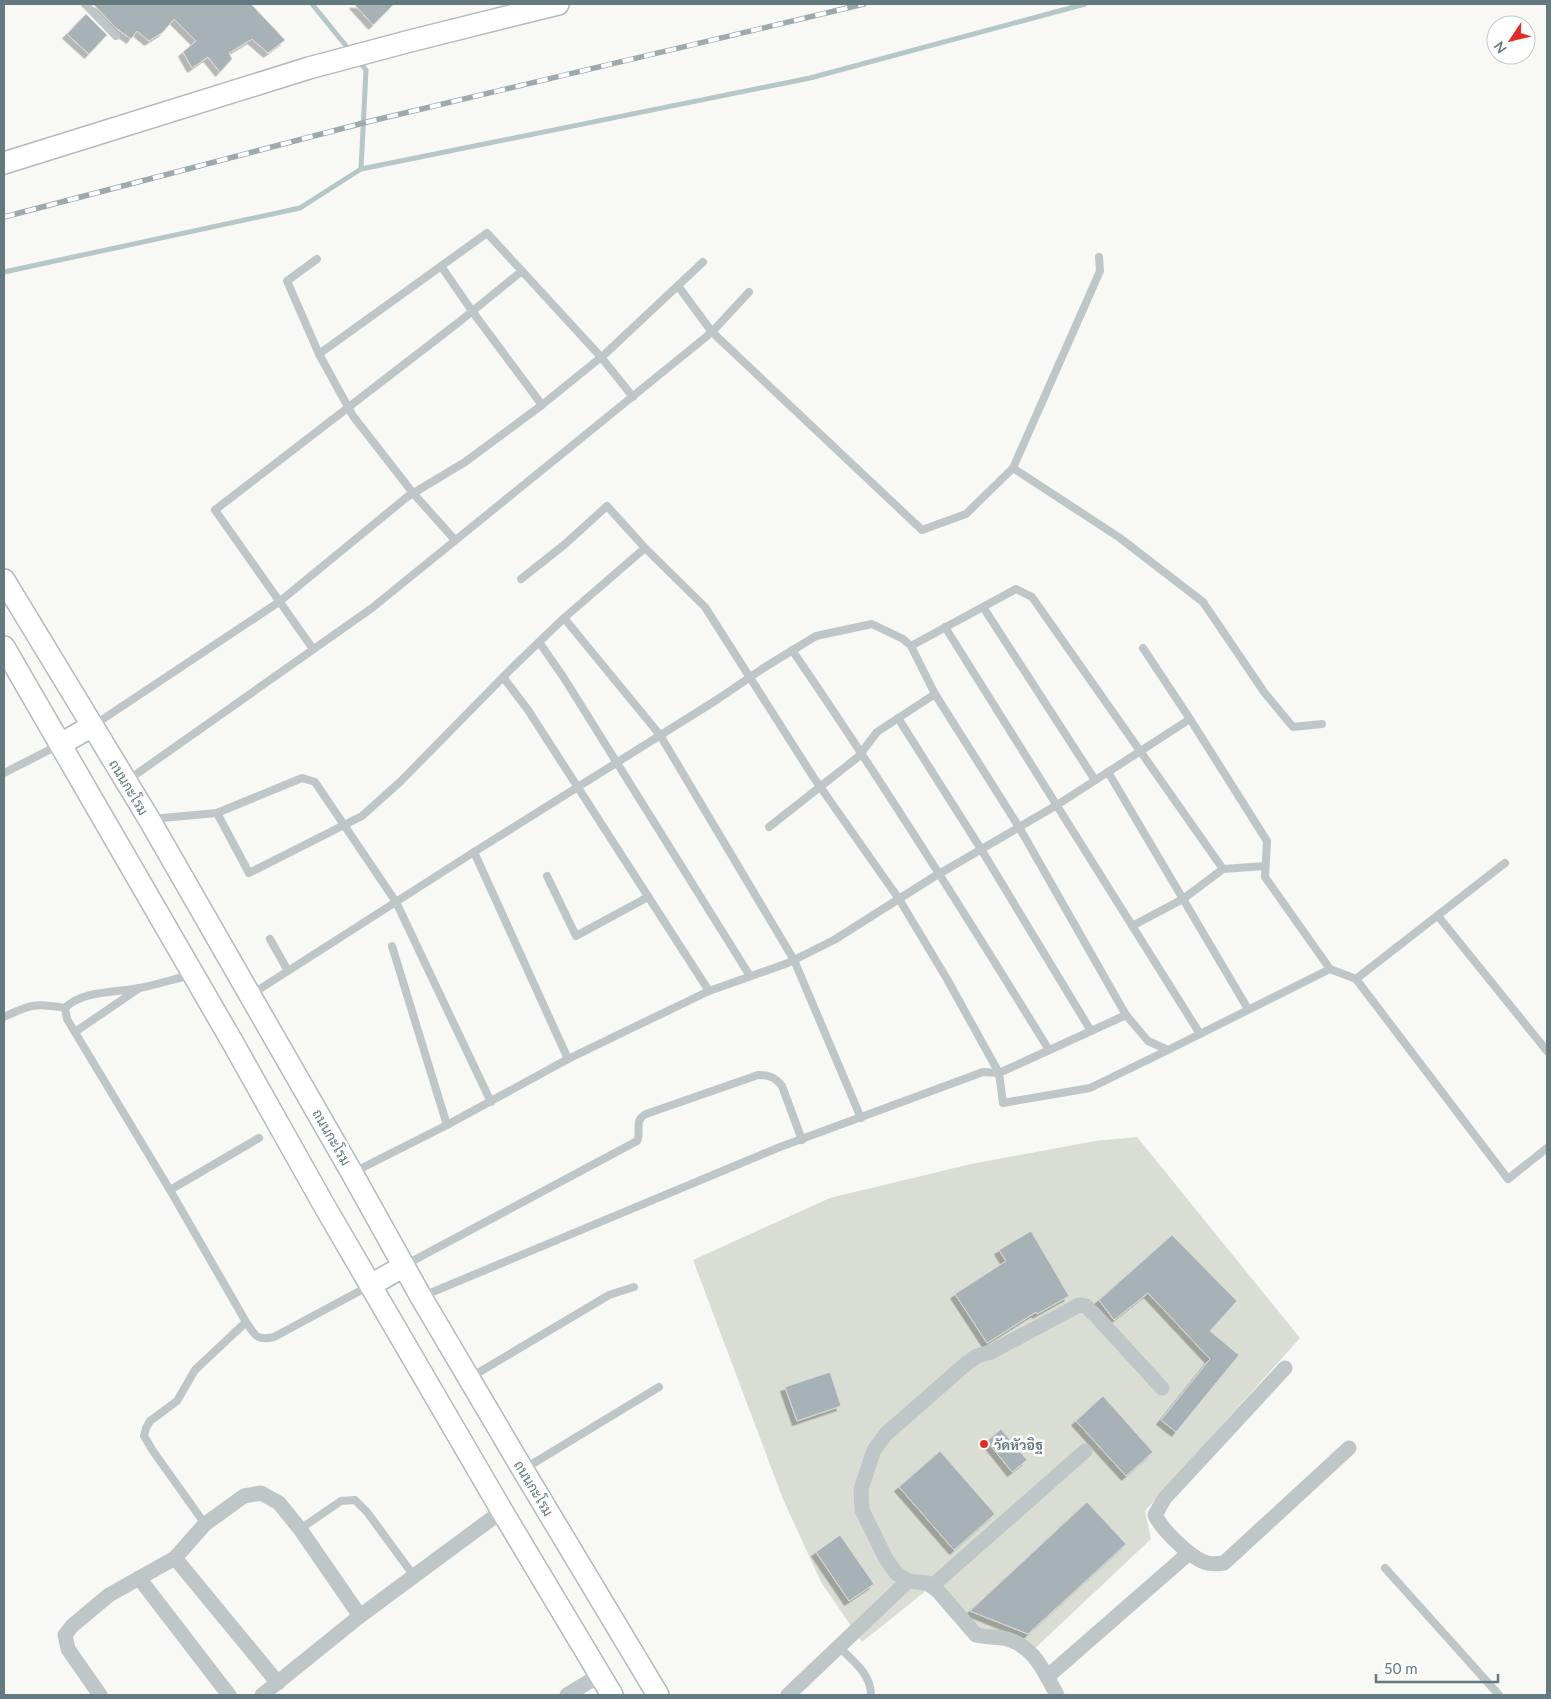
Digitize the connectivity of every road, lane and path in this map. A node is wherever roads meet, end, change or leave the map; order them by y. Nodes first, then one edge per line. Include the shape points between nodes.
1 (85, 4) edge
2 (558, 4) edge
3 (116, 36) dead end
4 (4, 163) edge
5 (1099, 256) dead end
6 (317, 259) dead end
7 (703, 262) dead end
8 (441, 266) junction
9 (522, 271) junction
10 (678, 286) junction
11 (749, 292) dead end
12 (472, 312) junction
13 (712, 332) junction
14 (319, 354) junction
15 (601, 357) junction
16 (633, 396) junction
17 (542, 405) junction
18 (348, 407) junction
19 (1013, 468) junction
20 (413, 493) junction
21 (455, 540) junction
22 (645, 548) junction
23 (521, 578) dead end
24 (4, 580) edge
25 (279, 602) junction
26 (983, 607) junction
27 (564, 618) junction
28 (945, 627) junction
29 (539, 642) junction
30 (911, 646) junction
31 (4, 647) edge
32 (1143, 648) dead end
33 (313, 649) junction
34 (792, 650) junction
35 (503, 677) junction
36 (751, 677) junction
37 (935, 694) junction
38 (898, 718) junction
39 (1190, 719) junction
40 (1322, 724) dead end
41 (92, 726) junction
42 (660, 735) junction
43 (61, 744) junction
44 (1140, 751) junction
45 (862, 752) junction
46 (617, 762) junction
47 (1108, 772) junction
48 (4, 774) edge
49 (1095, 780) junction
50 (126, 781) junction
51 (577, 787) junction
52 (820, 787) junction
53 (1057, 805) junction
54 (217, 813) junction
55 (148, 819) junction
56 (345, 826) junction
57 (769, 826) dead end
58 (1019, 827) junction
59 (981, 849) junction
60 (474, 852) junction
61 (1505, 863) dead end
62 (1265, 866) junction
63 (1223, 869) junction
64 (940, 873) junction
65 (547, 876) dead end
66 (648, 897) junction
67 (899, 899) junction
68 (1183, 899) junction
69 (396, 902) junction
70 (1438, 916) junction
71 (1132, 926) junction
72 (270, 939) dead end
73 (392, 946) dead end
74 (794, 960) junction
75 (1330, 969) junction
76 (288, 971) junction
77 (194, 974) junction
78 (750, 976) junction
79 (1356, 979) junction
80 (139, 988) junction
81 (709, 991) junction
82 (250, 996) junction
83 (65, 1008) junction
84 (1248, 1010) junction
85 (1126, 1015) junction
86 (4, 1017) edge
87 (1091, 1031) junction
88 (75, 1032) junction
89 (1200, 1034) junction
90 (1049, 1050) junction
91 (1168, 1050) junction
92 (1547, 1051) edge
93 (568, 1060) junction
94 (999, 1073) junction
95 (491, 1102) junction
96 (860, 1118) junction
97 (447, 1125) junction
98 (258, 1138) dead end
99 (802, 1140) junction
100 (1547, 1148) edge
101 (352, 1173) junction
102 (170, 1190) junction
103 (404, 1266) junction
104 (371, 1285) junction
105 (634, 1287) dead end
106 (421, 1297) junction
107 (246, 1322) junction
108 (1285, 1368) dead end
109 (469, 1378) junction
110 (659, 1387) dead end
111 (1162, 1388) dead end
112 (1349, 1448) dead end
113 (1085, 1452) dead end
114 (523, 1470) junction
115 (502, 1511) junction
116 (205, 1524) junction
117 (300, 1529) junction
118 (1189, 1553) junction
119 (175, 1558) junction
120 (1385, 1568) dead end
121 (414, 1576) junction
122 (139, 1578) junction
123 (908, 1580) junction
124 (932, 1586) junction
125 (360, 1616) junction
126 (839, 1647) junction
127 (600, 1675) junction
128 (1047, 1677) junction
129 (278, 1683) junction
130 (100, 1695) edge
131 (229, 1695) edge
132 (262, 1695) edge
133 (567, 1695) edge
134 (612, 1695) edge
135 (658, 1695) edge
136 (788, 1695) edge
137 (871, 1695) edge
138 (1057, 1695) edge
139 (1499, 1695) edge

1 - 3 lane
2 - 4 main road via 309,68
5 - 19 lane via 1100,271
6 - 14 lane via 287,281
7 - 10 lane
8 - 9 lane via 487,233
8 - 12 lane
8 - 14 lane
9 - 12 lane
9 - 15 lane
10 - 13 lane
10 - 15 lane
11 - 13 lane
12 - 17 lane
12 - 18 lane
13 - 16 lane
13 - 19 lane via 922,530 966,514
14 - 18 lane
15 - 16 lane
15 - 17 lane
16 - 21 lane
17 - 20 lane via 465,462
18 - 20 lane
18 - 25 lane via 215,510
19 - 40 lane via 1120,538 1203,602 1264,692 1293,727
20 - 21 lane
20 - 25 lane
21 - 33 lane via 372,608
22 - 23 lane via 607,506
22 - 27 lane
22 - 36 lane via 705,607
24 - 41 main road, ถนนกะโรม
25 - 33 lane
25 - 41 lane
26 - 28 lane
26 - 44 lane via 1016,589 1032,597
26 - 49 lane
27 - 29 lane
27 - 42 lane
28 - 30 lane
28 - 53 lane
29 - 35 lane
29 - 46 lane
30 - 34 lane via 872,624 816,636
30 - 37 lane
31 - 43 main road
32 - 39 lane
33 - 50 lane
34 - 36 lane
34 - 45 lane
35 - 51 lane
35 - 56 lane via 400,782 362,816
36 - 42 lane
36 - 52 lane
37 - 38 lane
37 - 58 lane
38 - 45 lane via 877,732
38 - 59 lane
39 - 44 lane
39 - 62 lane via 1267,841
41 - 43 main road
41 - 50 main road, ถนนกะโรม
42 - 46 lane
42 - 74 lane
43 - 48 lane
43 - 77 main road
44 - 47 lane
44 - 63 lane
45 - 52 lane
45 - 64 lane
46 - 51 lane
46 - 78 lane
47 - 49 lane
47 - 68 lane
49 - 53 lane
50 - 55 main road, ถนนกะโรม
51 - 60 lane
51 - 66 lane
52 - 57 lane
52 - 67 lane
53 - 58 lane
53 - 71 lane
54 - 55 lane
54 - 56 lane via 302,778 315,782
54 - 56 lane via 250,873
55 - 82 main road, ถนนกะโรม
56 - 69 lane
58 - 59 lane
58 - 85 lane
59 - 64 lane
59 - 87 lane
60 - 69 lane
60 - 93 lane
61 - 70 lane
62 - 63 lane
62 - 75 lane via 1265,877
63 - 68 lane
64 - 67 lane
64 - 90 lane
65 - 66 lane via 576,936
66 - 81 lane
67 - 74 lane via 834,940
67 - 94 lane
68 - 71 lane
68 - 84 lane
69 - 76 lane
69 - 95 lane
70 - 79 lane
70 - 92 lane
71 - 89 lane
72 - 76 lane
73 - 97 lane
74 - 78 lane
74 - 96 lane
75 - 79 lane
75 - 84 lane
76 - 82 lane
77 - 80 lane
77 - 104 main road
78 - 81 lane
79 - 100 lane via 1508,1179
80 - 83 lane via 86,996
80 - 88 lane
81 - 93 lane
82 - 101 main road, ถนนกะโรม
83 - 86 lane via 42,1004 25,1007
83 - 88 lane
84 - 89 lane
85 - 87 lane
85 - 91 lane via 1148,1041
87 - 90 lane
88 - 102 lane
89 - 91 lane
90 - 94 lane
91 - 94 lane via 1090,1088 1004,1103
93 - 95 lane
94 - 96 lane via 983,1072
95 - 97 lane
96 - 99 lane
97 - 101 lane
98 - 102 lane
99 - 103 lane via 782,1086 769,1075 758,1075 646,1114 639,1120 637,1141
99 - 106 lane
101 - 103 main road, ถนนกะโรม
102 - 107 lane
103 - 104 main road
103 - 106 main road, ถนนกะโรม
104 - 107 lane via 274,1337 256,1336
104 - 115 main road
105 - 109 lane via 602,1298
106 - 109 main road, ถนนกะโรม
107 - 116 lane via 195,1370 177,1401 150,1420 144,1436
108 - 118 street via 1158,1508 1155,1515 1158,1522
109 - 114 main road, ถนนกะโรม
110 - 114 lane
111 - 123 street via 1096,1316 1079,1304 967,1363 886,1434 874,1450 861,1489 862,1510 886,1558 896,1573
112 - 118 street via 1224,1563 1205,1563
113 - 124 street
114 - 135 main road, ถนนกะโรม
115 - 121 street
115 - 127 main road
116 - 117 street via 244,1496 261,1493 279,1503
116 - 119 street
117 - 121 lane via 341,1500 355,1500
117 - 125 street
118 - 128 street
119 - 122 street
119 - 129 street
120 - 139 lane
121 - 125 street
122 - 130 street via 110,1595 65,1635 68,1649
122 - 131 street
123 - 124 street
123 - 126 street
124 - 128 street via 976,1635 1019,1643 1036,1659
125 - 129 street
126 - 136 street
126 - 137 lane via 865,1674
127 - 133 street
127 - 134 main road
128 - 138 street
129 - 132 street

